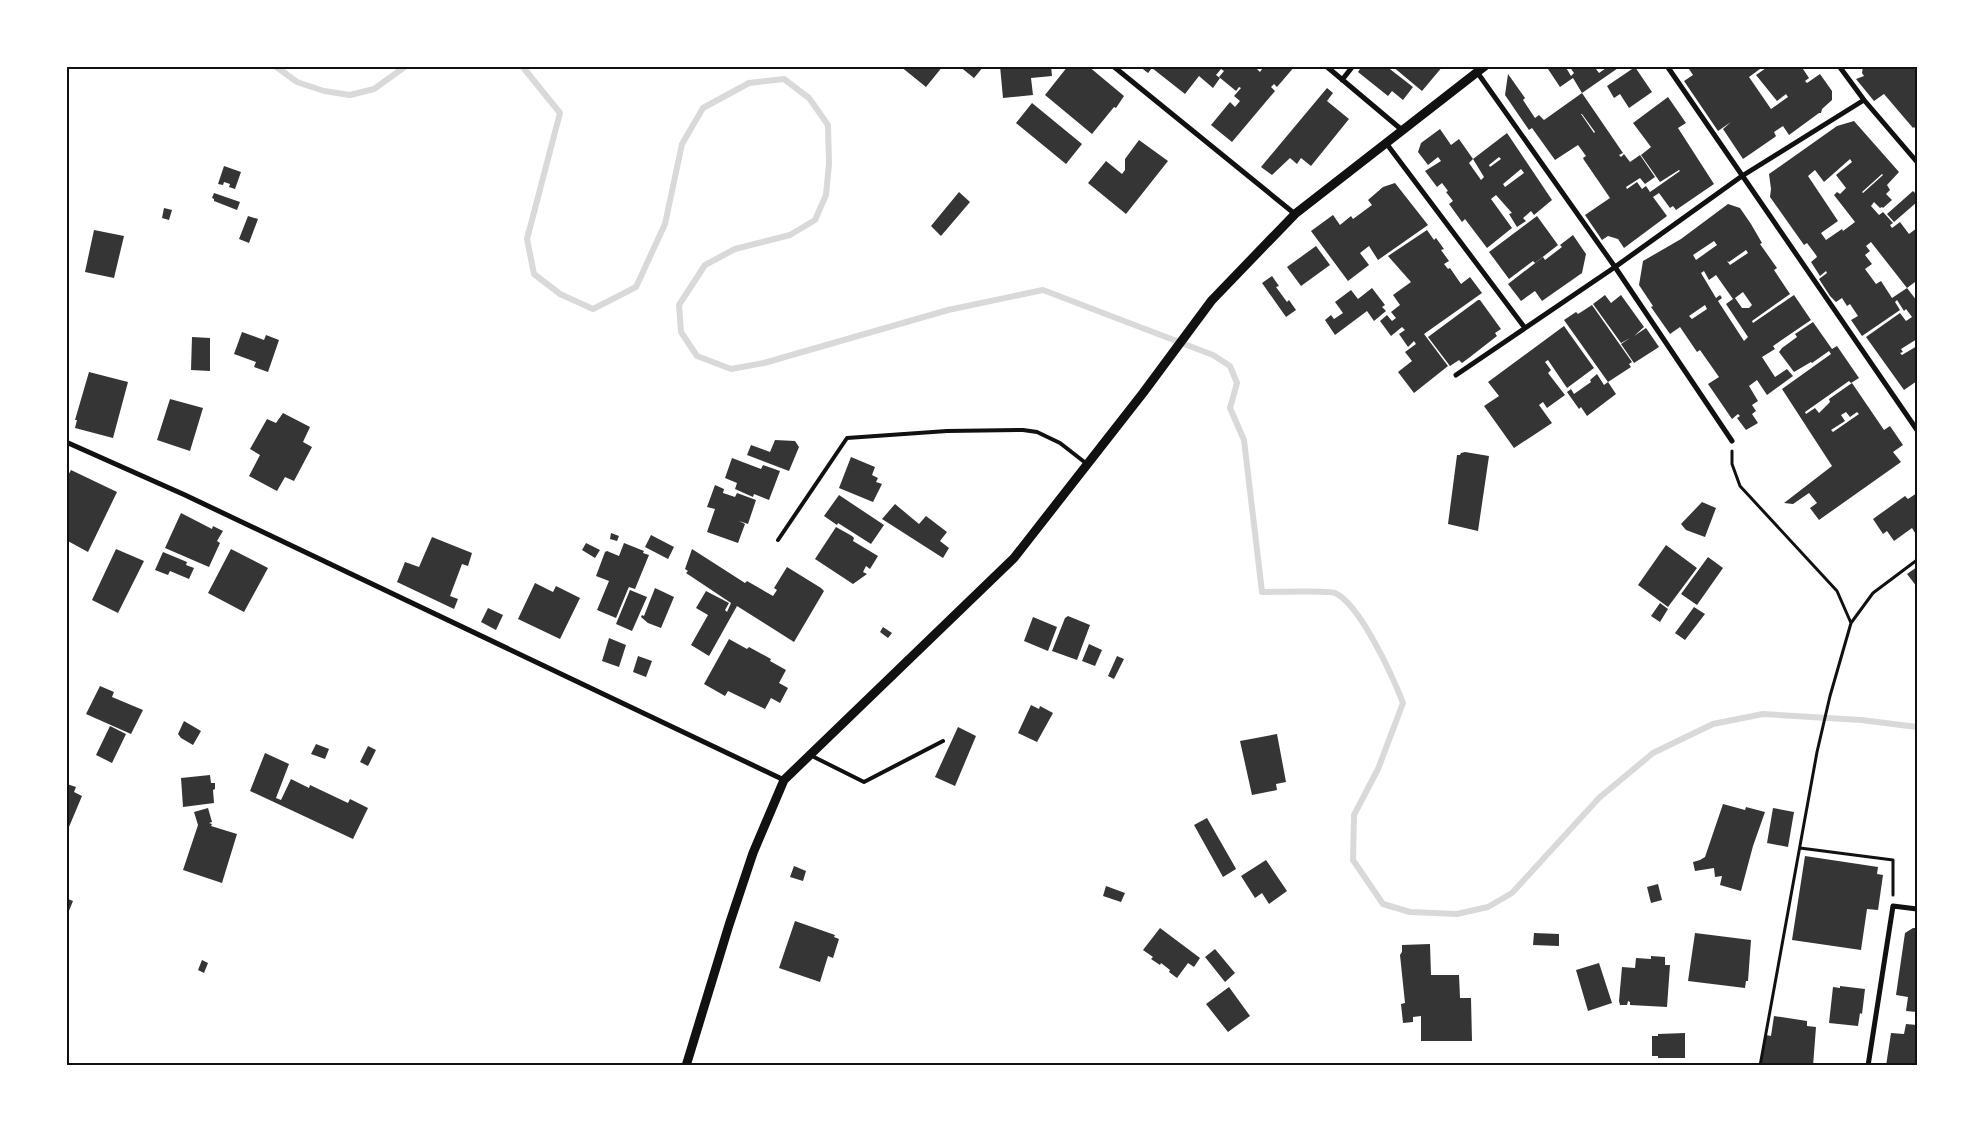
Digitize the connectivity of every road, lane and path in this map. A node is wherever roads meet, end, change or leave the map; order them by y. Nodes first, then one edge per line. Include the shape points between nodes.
1 (1113, 66) edge
2 (1326, 66) edge
3 (1353, 66) edge
4 (1666, 66) edge
5 (1840, 66) edge
6 (1481, 69) edge
7 (1342, 80) junction
8 (1864, 100) junction
9 (1402, 130) junction
10 (1386, 143) junction
11 (1917, 162) edge
12 (1742, 176) junction
13 (1295, 214) junction
14 (1615, 267) junction
15 (1525, 328) junction
16 (1456, 374) dead end
17 (1917, 430) edge
18 (1732, 441) joint
19 (66, 442) edge
20 (1087, 464) junction
21 (778, 540) dead end
22 (1917, 560) edge
23 (1851, 623) junction
24 (943, 741) dead end
25 (810, 755) junction
26 (784, 780) junction
27 (1800, 848) junction
28 (1893, 906) junction
29 (1917, 909) edge
30 (686, 1066) edge
31 (1760, 1066) edge
32 (1868, 1066) edge

1 - 13 street
2 - 7 street
3 - 7 street
4 - 12 street
5 - 8 street
6 - 9 street
6 - 14 street
7 - 9 street
8 - 11 street
8 - 12 street
9 - 10 street
10 - 13 street
10 - 15 street
12 - 14 street
12 - 17 street
13 - 20 street via 1212,300
14 - 15 street
14 - 18 street
15 - 16 street
18 - 23 path via 1732,464 1740,486 1837,590
19 - 26 street via 185,495
20 - 21 lane via 1060,443 1030,431 947,431 847,438
20 - 25 street via 1014,558
22 - 23 path via 1873,593
23 - 27 path via 1817,752
24 - 25 lane via 864,782
25 - 26 street
26 - 30 street via 747,871
27 - 28 path via 1893,860
27 - 31 path
28 - 29 street
28 - 32 street

